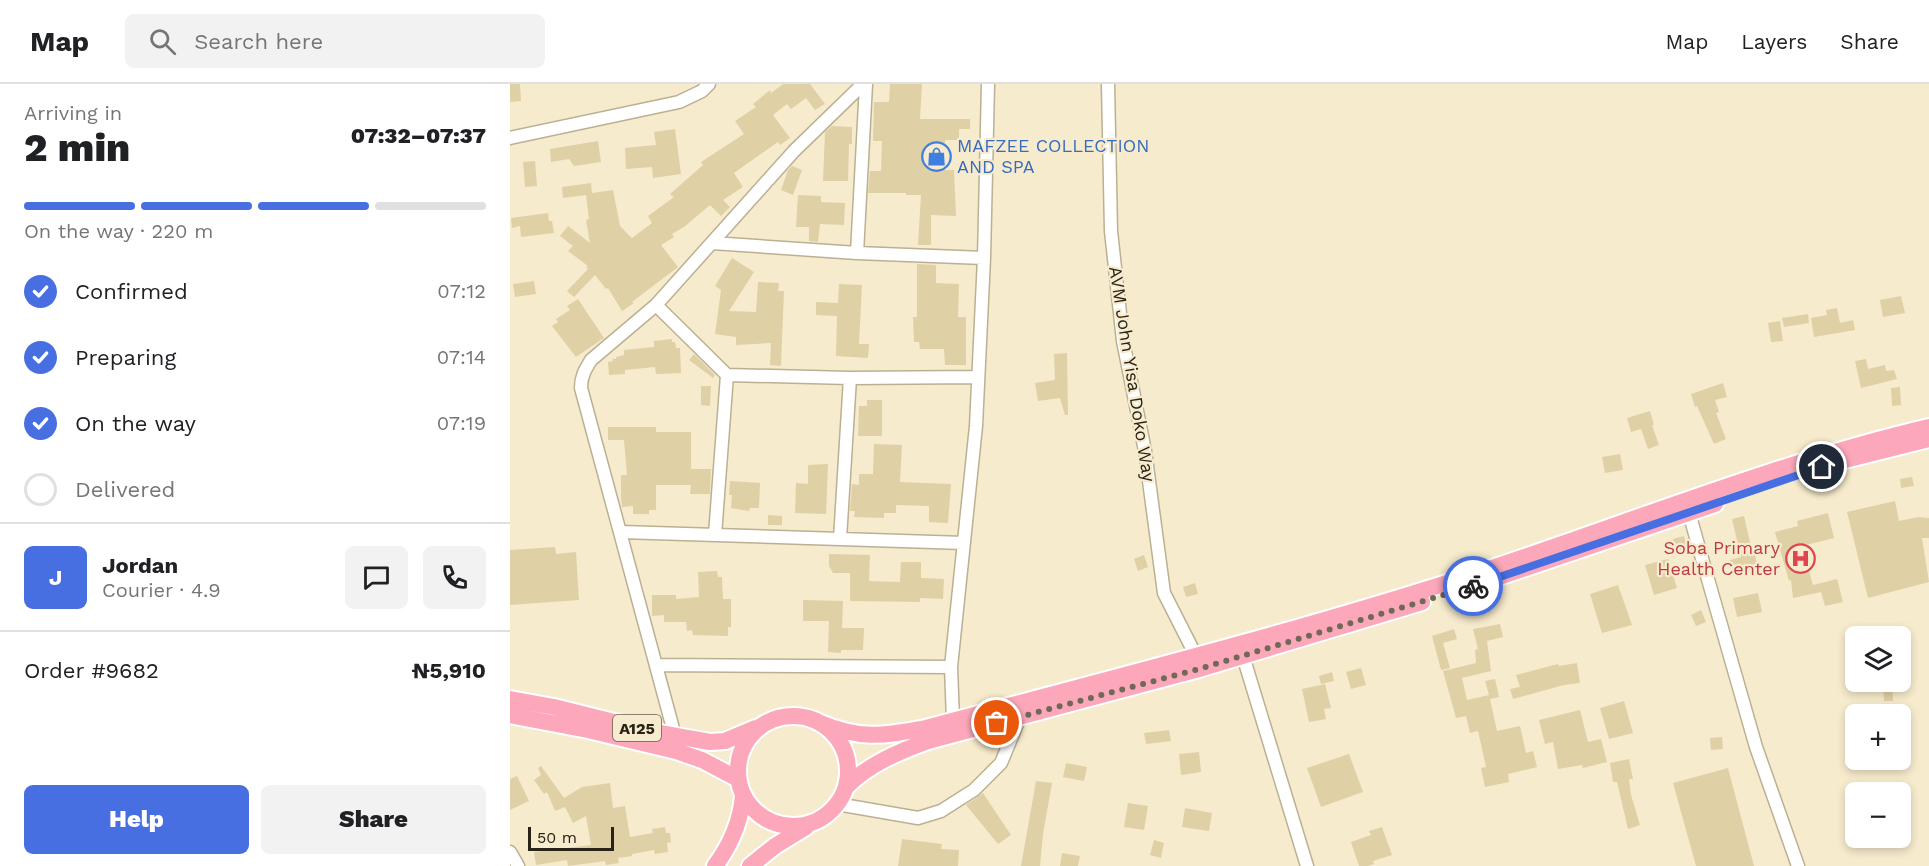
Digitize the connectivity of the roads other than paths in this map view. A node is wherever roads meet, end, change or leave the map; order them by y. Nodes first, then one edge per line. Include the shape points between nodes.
1 (709, 84) edge
2 (865, 84) edge
3 (988, 84) edge
4 (1108, 84) edge
5 (510, 138) edge
6 (712, 243) junction
7 (857, 253) junction
8 (984, 258) junction
9 (656, 305) junction
10 (727, 375) junction
11 (978, 376) junction
12 (850, 378) junction
13 (1929, 427) edge
14 (1929, 440) edge
15 (1689, 513) junction
16 (621, 532) junction
17 (715, 535) junction
18 (840, 539) junction
19 (964, 543) junction
20 (1196, 656) junction
21 (1243, 656) junction
22 (656, 665) junction
23 (951, 667) junction
24 (510, 699) edge
25 (510, 715) edge
26 (1020, 717) junction
27 (953, 721) junction
28 (818, 722) junction
29 (763, 725) junction
30 (675, 736) junction
31 (740, 787) junction
32 (846, 787) junction
33 (837, 804) junction
34 (823, 817) junction
35 (510, 852) edge
36 (518, 866) edge
37 (715, 866) edge
38 (750, 866) edge
39 (1307, 866) edge
40 (1798, 866) edge

1 - 5 street via 679,102
2 - 6 street via 794,151
2 - 7 street
3 - 8 street
4 - 20 street, AVM John Yisa Doko Way via 1111,231 1123,341 1145,451 1164,593
6 - 7 street
6 - 9 street
7 - 8 street
8 - 11 street
9 - 10 street
9 - 16 street via 591,360 581,380
10 - 12 street
10 - 17 street
11 - 12 street
11 - 19 street
12 - 18 street
13 - 20 highway via 1835,452 1453,580
14 - 15 highway via 1844,460
15 - 21 highway via 1527,569
15 - 40 street via 1756,747
16 - 17 street
16 - 22 street
17 - 18 street
18 - 19 street
19 - 23 street
20 - 27 highway
21 - 26 highway
21 - 39 street
22 - 23 street
22 - 30 street
23 - 27 street
24 - 30 highway, A125
25 - 31 highway, A125 via 676,751 702,760
26 - 32 highway via 906,749 870,767
26 - 33 street via 1001,764 974,790 941,811 918,818
27 - 28 highway via 881,736 848,734
28 - 29 highway via 799,716
28 - 32 highway via 833,733 844,749
29 - 30 highway, A125 via 725,741
29 - 31 highway via 748,739 739,758
31 - 34 highway via 754,810 769,821 787,826 806,825
31 - 37 highway via 742,813
32 - 33 highway
33 - 34 highway
34 - 38 highway
35 - 36 street

